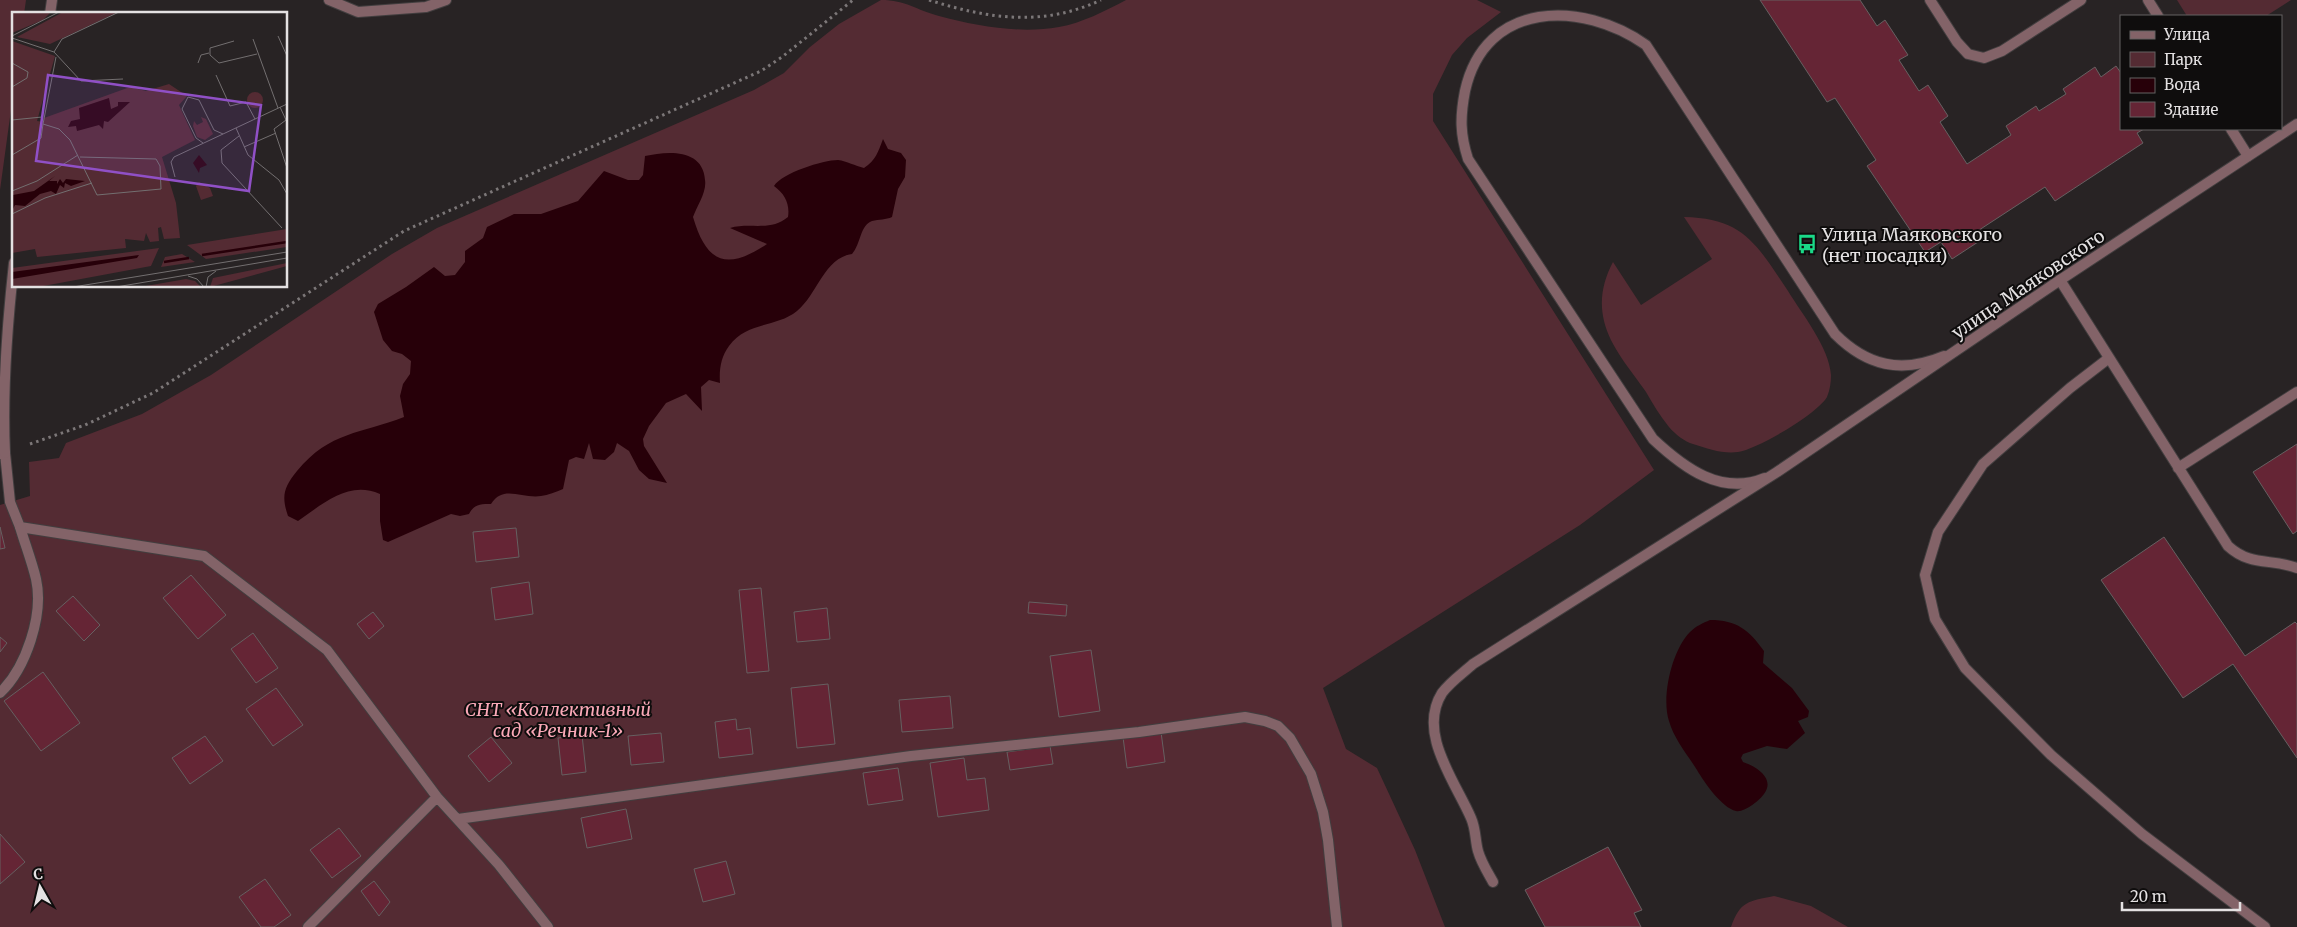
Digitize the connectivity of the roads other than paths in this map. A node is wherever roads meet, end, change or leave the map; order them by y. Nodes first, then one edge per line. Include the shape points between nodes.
1 (328, 0) edge
2 (446, 0) edge
3 (1930, 0) edge
4 (2081, 0) edge
5 (2148, 0) edge
6 (2157, 15) edge
7 (2297, 124) edge
8 (2232, 130) edge
9 (2248, 156) junction
10 (2060, 280) junction
11 (12, 283) edge
12 (1963, 348) junction
13 (2109, 358) junction
14 (2297, 392) edge
15 (2, 453) edge
16 (2178, 468) junction
17 (1777, 472) junction
18 (20, 528) junction
19 (2297, 568) edge
20 (0, 693) edge
21 (437, 797) junction
22 (458, 819) junction
23 (1493, 882) dead end
24 (308, 927) edge
25 (548, 927) edge
26 (1337, 927) edge
27 (2265, 927) edge

1 - 2 street via 358,12 426,6
3 - 4 street via 1968,54 1984,58 2002,51
5 - 6 street
7 - 9 street, улица Маяковского
8 - 9 street
9 - 10 street, улица Маяковского
10 - 12 street, улица Маяковского
10 - 13 street
11 - 15 street via 4,363
12 - 17 street, улица Маяковского
12 - 17 street via 1935,360 1897,365 1863,357 1850,348 1823,318 1646,45 1623,26 1588,11 1546,9 1515,18 1486,44 1467,82 1461,123 1468,158 1654,439 1684,466 1722,483 1739,485
13 - 16 street
13 - 27 street via 1983,464 1938,532 1925,575 1935,619 1965,668 2051,755 2142,834
14 - 16 street
15 - 18 street via 10,502
16 - 19 street via 2228,546 2238,556
17 - 23 street via 1473,664 1443,692 1433,720 1437,742 1472,819 1480,857
18 - 20 street via 36,580 37,617 18,672
18 - 21 street via 204,556 327,650
21 - 22 street
21 - 24 street
22 - 25 street
22 - 26 street via 911,756 1139,732 1244,717 1278,726 1290,738 1311,774 1328,840

